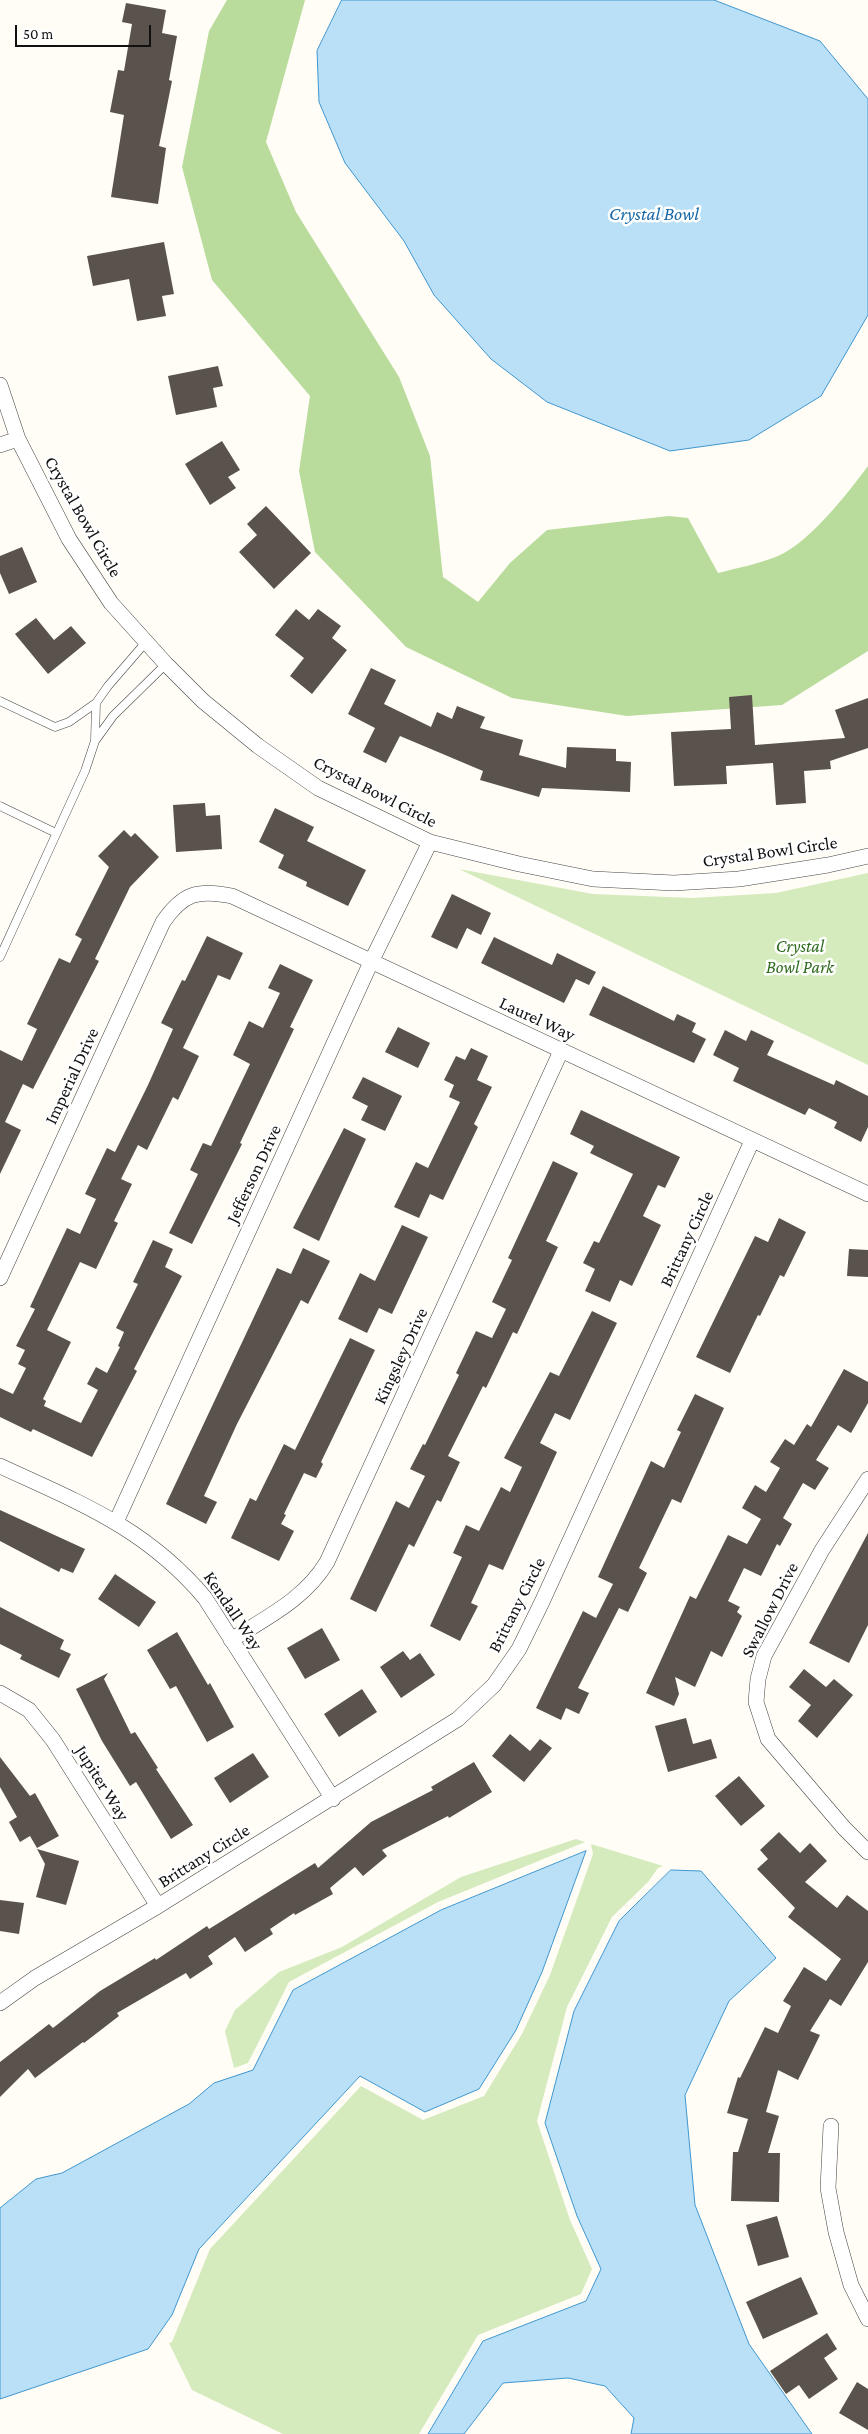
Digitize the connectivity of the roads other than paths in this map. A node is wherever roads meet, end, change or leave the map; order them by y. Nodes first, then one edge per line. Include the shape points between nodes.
1 (0, 385) edge
2 (18, 439) junction
3 (0, 445) edge
4 (146, 642) junction
5 (166, 664) junction
6 (0, 701) edge
7 (96, 703) junction
8 (95, 741) junction
9 (0, 806) edge
10 (56, 833) junction
11 (430, 842) junction
12 (868, 856) edge
13 (188, 897) joint
14 (0, 958) edge
15 (372, 962) junction
16 (561, 1051) junction
17 (752, 1141) junction
18 (868, 1194) edge
19 (0, 1278) edge
20 (0, 1466) edge
21 (868, 1479) edge
22 (116, 1522) junction
23 (231, 1640) junction
24 (0, 1693) edge
25 (333, 1799) junction
26 (868, 1852) edge
27 (158, 1906) junction
28 (0, 2003) edge
29 (831, 2126) dead end
30 (868, 2319) edge

1 - 2 street, Crystal Bowl Circle
2 - 3 street
2 - 4 street, Crystal Bowl Circle via 69,538 111,603
4 - 5 street, Crystal Bowl Circle
4 - 7 lane
5 - 8 lane via 113,716
5 - 11 street, Crystal Bowl Circle via 203,701 318,788
6 - 7 lane via 56,727
7 - 8 lane
8 - 10 lane
9 - 10 lane
10 - 14 lane
11 - 12 street, Crystal Bowl Circle via 594,879 674,883 739,879
11 - 15 street, Jefferson Drive
13 - 15 street, Laurel Way via 209,891 232,896
13 - 19 street, Imperial Drive via 176,904 163,922
15 - 16 street, Laurel Way
15 - 22 street, Jefferson Drive
16 - 17 street, Laurel Way
16 - 23 street, Kingsley Drive via 327,1562 319,1576 301,1594
17 - 18 street, Laurel Way
17 - 25 street, Brittany Circle via 519,1649 494,1685 458,1719
20 - 22 street, Kendall Way
21 - 26 street, Swallow Drive via 822,1550 764,1656 756,1702 768,1739
22 - 23 street, Kendall Way via 154,1547 183,1572 205,1598
23 - 25 street, Kendall Way
24 - 27 street, Jupiter Way via 29,1710 54,1740
25 - 27 street, Brittany Circle
27 - 28 street, Brittany Circle via 35,1978
29 - 30 street via 828,2188 836,2232 850,2285

